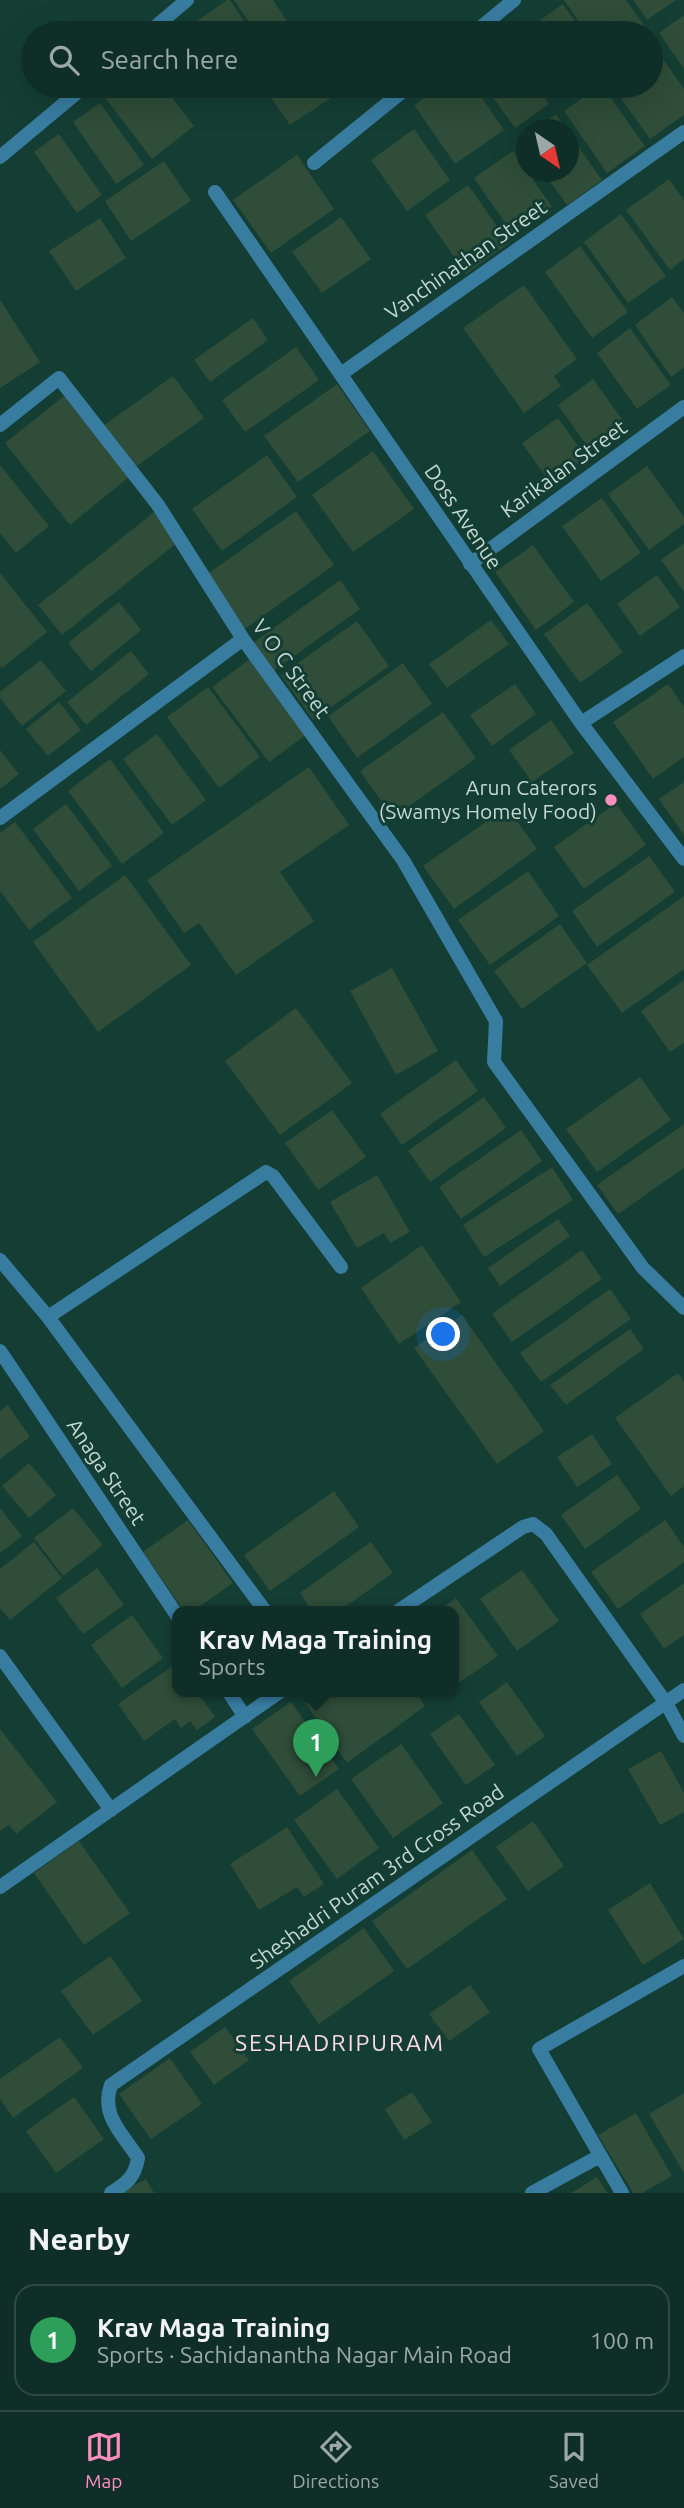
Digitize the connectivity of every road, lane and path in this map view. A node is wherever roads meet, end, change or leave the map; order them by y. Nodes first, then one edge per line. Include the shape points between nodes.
1 (187, 0) edge
2 (514, 0) edge
3 (162, 21) edge
4 (489, 21) edge
5 (71, 98) edge
6 (394, 98) edge
7 (684, 132) edge
8 (0, 157) edge
9 (314, 163) dead end
10 (215, 192) dead end
11 (341, 374) junction
12 (684, 407) edge
13 (0, 425) edge
14 (470, 564) junction
15 (243, 639) junction
16 (684, 656) edge
17 (580, 723) junction
18 (0, 818) edge
19 (684, 859) edge
20 (341, 1267) dead end
21 (3, 1269) edge
22 (684, 1308) edge
23 (48, 1317) junction
24 (0, 1351) edge
25 (261, 1606) edge
26 (405, 1606) edge
27 (172, 1608) edge
28 (0, 1656) edge
29 (684, 1690) edge
30 (232, 1697) edge
31 (273, 1697) edge
32 (666, 1703) junction
33 (245, 1717) junction
34 (684, 1736) edge
35 (111, 1810) junction
36 (0, 1887) edge
37 (684, 1966) edge
38 (600, 2156) junction
39 (111, 2193) edge
40 (532, 2193) edge
41 (622, 2193) edge

1 - 3 street
2 - 4 street
5 - 8 street
6 - 9 street
7 - 11 street, Vanchinathan Street
10 - 11 street, Doss Avenue
11 - 14 street, Doss Avenue
12 - 14 street, Karikalan Street
13 - 15 street, V O C Street via 60,378 158,505
14 - 17 street, Doss Avenue
15 - 18 street
15 - 22 street, V O C Street via 403,860 496,1021 494,1062 643,1268
16 - 17 street
17 - 19 street, Doss Avenue
20 - 23 street via 266,1172
21 - 23 street
23 - 25 street
24 - 27 street, Anaga Street
26 - 32 street via 533,1524 546,1534
28 - 35 street
29 - 32 street, Sheshadri Puram 3rd Cross Road
30 - 33 street
31 - 33 street
32 - 34 street
32 - 39 street, Sheshadri Puram 3rd Cross Road via 111,2085 105,2101 108,2114 138,2158 130,2181
33 - 35 street
35 - 36 street
37 - 38 street via 539,2049
38 - 40 street
38 - 41 street

